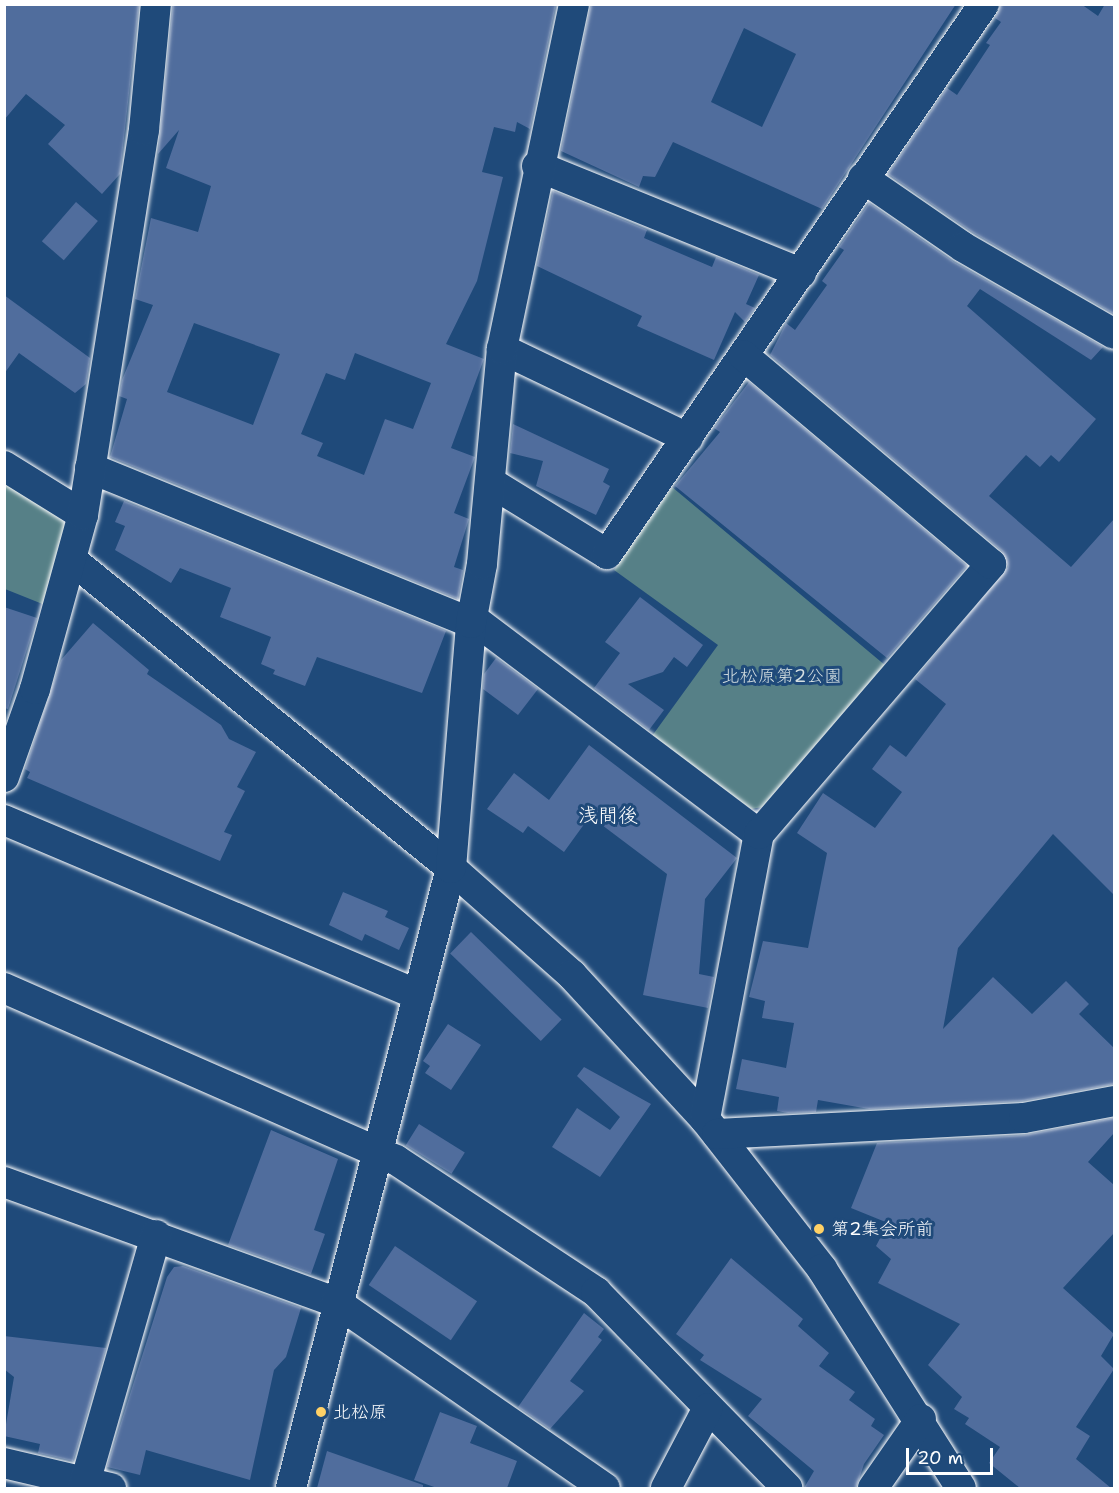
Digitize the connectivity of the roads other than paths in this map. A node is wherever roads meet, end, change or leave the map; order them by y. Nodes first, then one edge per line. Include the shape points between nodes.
1 (156, 4) edge
2 (574, 4) edge
3 (984, 4) edge
4 (537, 166) junction
5 (863, 178) junction
6 (801, 273) junction
7 (1114, 334) edge
8 (502, 349) junction
9 (743, 355) junction
10 (688, 438) junction
11 (4, 466) edge
12 (90, 468) junction
13 (489, 482) junction
14 (83, 515) junction
15 (72, 560) junction
16 (471, 621) junction
17 (4, 777) edge
18 (4, 820) edge
19 (759, 834) junction
20 (451, 868) junction
21 (4, 988) edge
22 (418, 995) junction
23 (1114, 1101) edge
24 (711, 1126) junction
25 (375, 1149) junction
26 (4, 1182) edge
27 (156, 1235) junction
28 (336, 1302) junction
29 (708, 1408) junction
30 (921, 1419) junction
31 (4, 1463) edge
32 (98, 1486) edge
33 (291, 1488) edge
34 (605, 1488) edge
35 (666, 1488) edge
36 (787, 1488) edge
37 (873, 1488) edge
38 (961, 1488) edge

1 - 12 street via 144,130
2 - 4 street
3 - 5 street
4 - 6 street
4 - 8 street
5 - 6 street
5 - 7 street via 963,246
6 - 9 street
8 - 10 street
8 - 13 street
9 - 10 street
9 - 19 street via 991,564
10 - 13 street via 607,554
11 - 14 street
12 - 14 street
12 - 16 street
13 - 16 street
14 - 15 street
15 - 17 street
15 - 20 street
16 - 19 street
16 - 20 street
18 - 22 street
19 - 24 street
20 - 22 street
20 - 24 street via 572,975
21 - 25 street
22 - 25 street
23 - 24 street via 1024,1118
24 - 30 street via 822,1269
25 - 28 street
25 - 29 street via 596,1292
26 - 27 street
27 - 28 street
27 - 32 street
28 - 33 street
28 - 34 street
29 - 35 street
29 - 36 street
30 - 37 street
30 - 38 street
31 - 32 street

